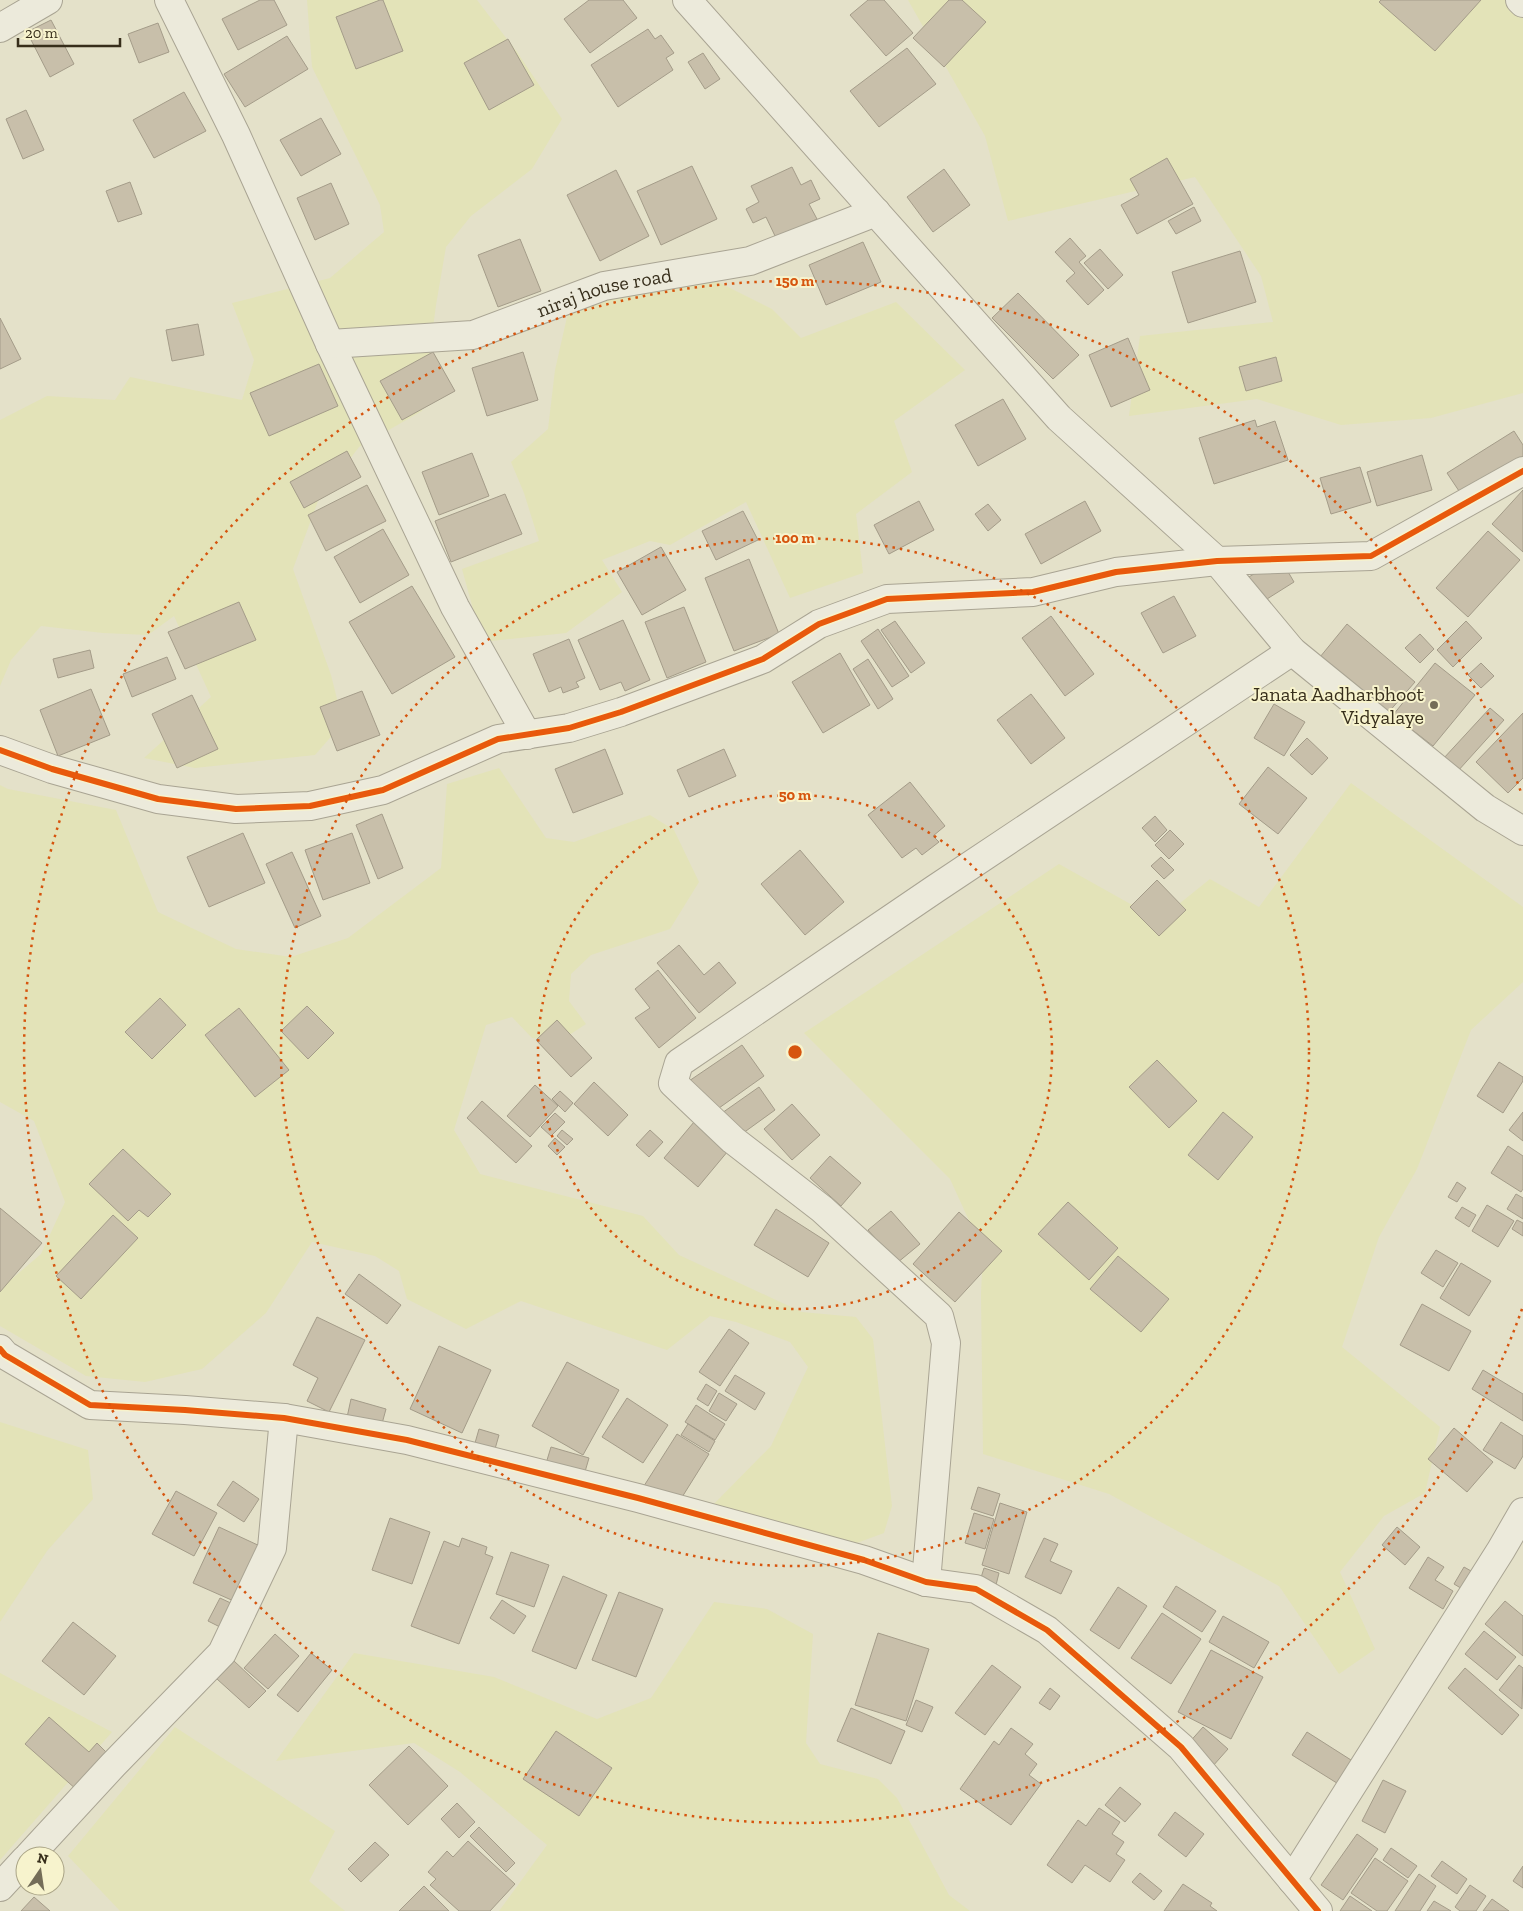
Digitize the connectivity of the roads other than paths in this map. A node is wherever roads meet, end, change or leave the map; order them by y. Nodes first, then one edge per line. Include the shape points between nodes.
1 (48, 0) edge
2 (169, 0) edge
3 (687, 0) edge
4 (1520, 0) edge
5 (1523, 3) edge
6 (0, 28) edge
7 (876, 212) junction
8 (330, 344) junction
9 (1523, 471) edge
10 (1217, 561) junction
11 (1292, 651) junction
12 (526, 735) junction
13 (0, 750) edge
14 (1523, 831) edge
15 (0, 1349) edge
16 (284, 1418) junction
17 (1523, 1512) edge
18 (926, 1582) junction
19 (38, 1846) edge
20 (15, 1871) edge
21 (1292, 1880) junction
22 (0, 1887) edge
23 (1318, 1911) edge

1 - 6 street
2 - 8 street via 236,135
3 - 7 street
4 - 5 street
7 - 8 street, niraj house road via 750,261 604,286 473,335
7 - 10 street via 1059,418
8 - 12 street via 456,607
9 - 10 street via 1371,556
10 - 11 street
10 - 12 street via 1116,572 1033,592 887,599 819,624 763,659 569,728
11 - 14 street via 1485,808
11 - 18 street via 679,1063 672,1082 733,1140 822,1209 939,1316 946,1343
12 - 13 street via 498,739 383,790 310,806 236,809 158,799 52,769
15 - 16 street via 90,1405
16 - 18 street via 407,1440 628,1496 864,1560
16 - 19 street via 272,1548 222,1653
17 - 21 street
18 - 21 street via 976,1589 1047,1630 1181,1747
20 - 22 street
21 - 23 street

